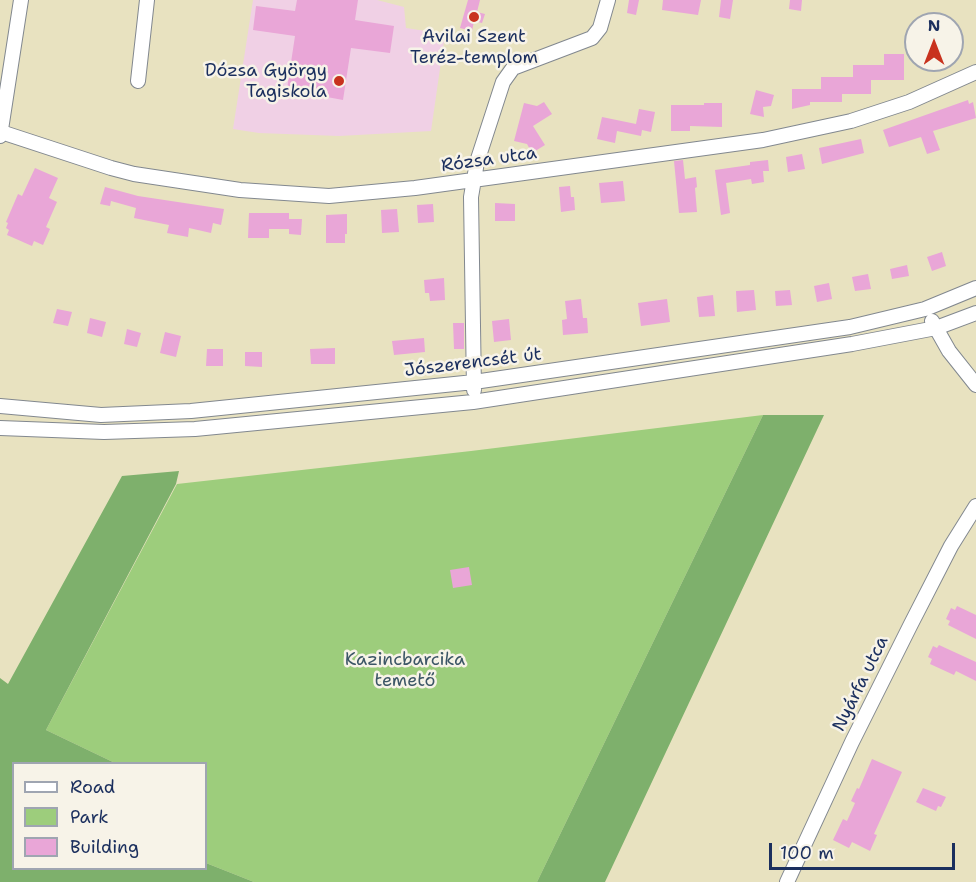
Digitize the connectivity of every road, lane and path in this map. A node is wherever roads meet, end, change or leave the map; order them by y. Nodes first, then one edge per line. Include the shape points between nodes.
1 (21, 0) edge
2 (147, 0) edge
3 (608, 0) edge
4 (976, 72) edge
5 (138, 81) dead end
6 (1, 134) edge
7 (474, 179) junction
8 (976, 288) edge
9 (925, 309) junction
10 (976, 313) edge
11 (936, 328) junction
12 (474, 382) junction
13 (976, 385) edge
14 (473, 402) junction
15 (0, 406) edge
16 (0, 428) edge
17 (976, 506) edge
18 (787, 882) edge

1 - 6 street
2 - 5 street
3 - 7 street via 600,28 592,38 513,68 507,75
4 - 7 street, Rózsa utca via 909,102 808,132 682,153
6 - 7 street, Rózsa utca via 123,171 240,190 329,196
7 - 12 street
8 - 9 street, Jószerencsét út
9 - 11 street
9 - 12 street, Jószerencsét út via 850,327
10 - 11 street, Jószerencsét út
11 - 13 street
11 - 14 street, Jószerencsét út
12 - 14 street
12 - 15 street, Jószerencsét út via 191,411 101,415
14 - 16 street, Jószerencsét út via 195,429 104,432
17 - 18 street, Nyárfa utca via 911,624

